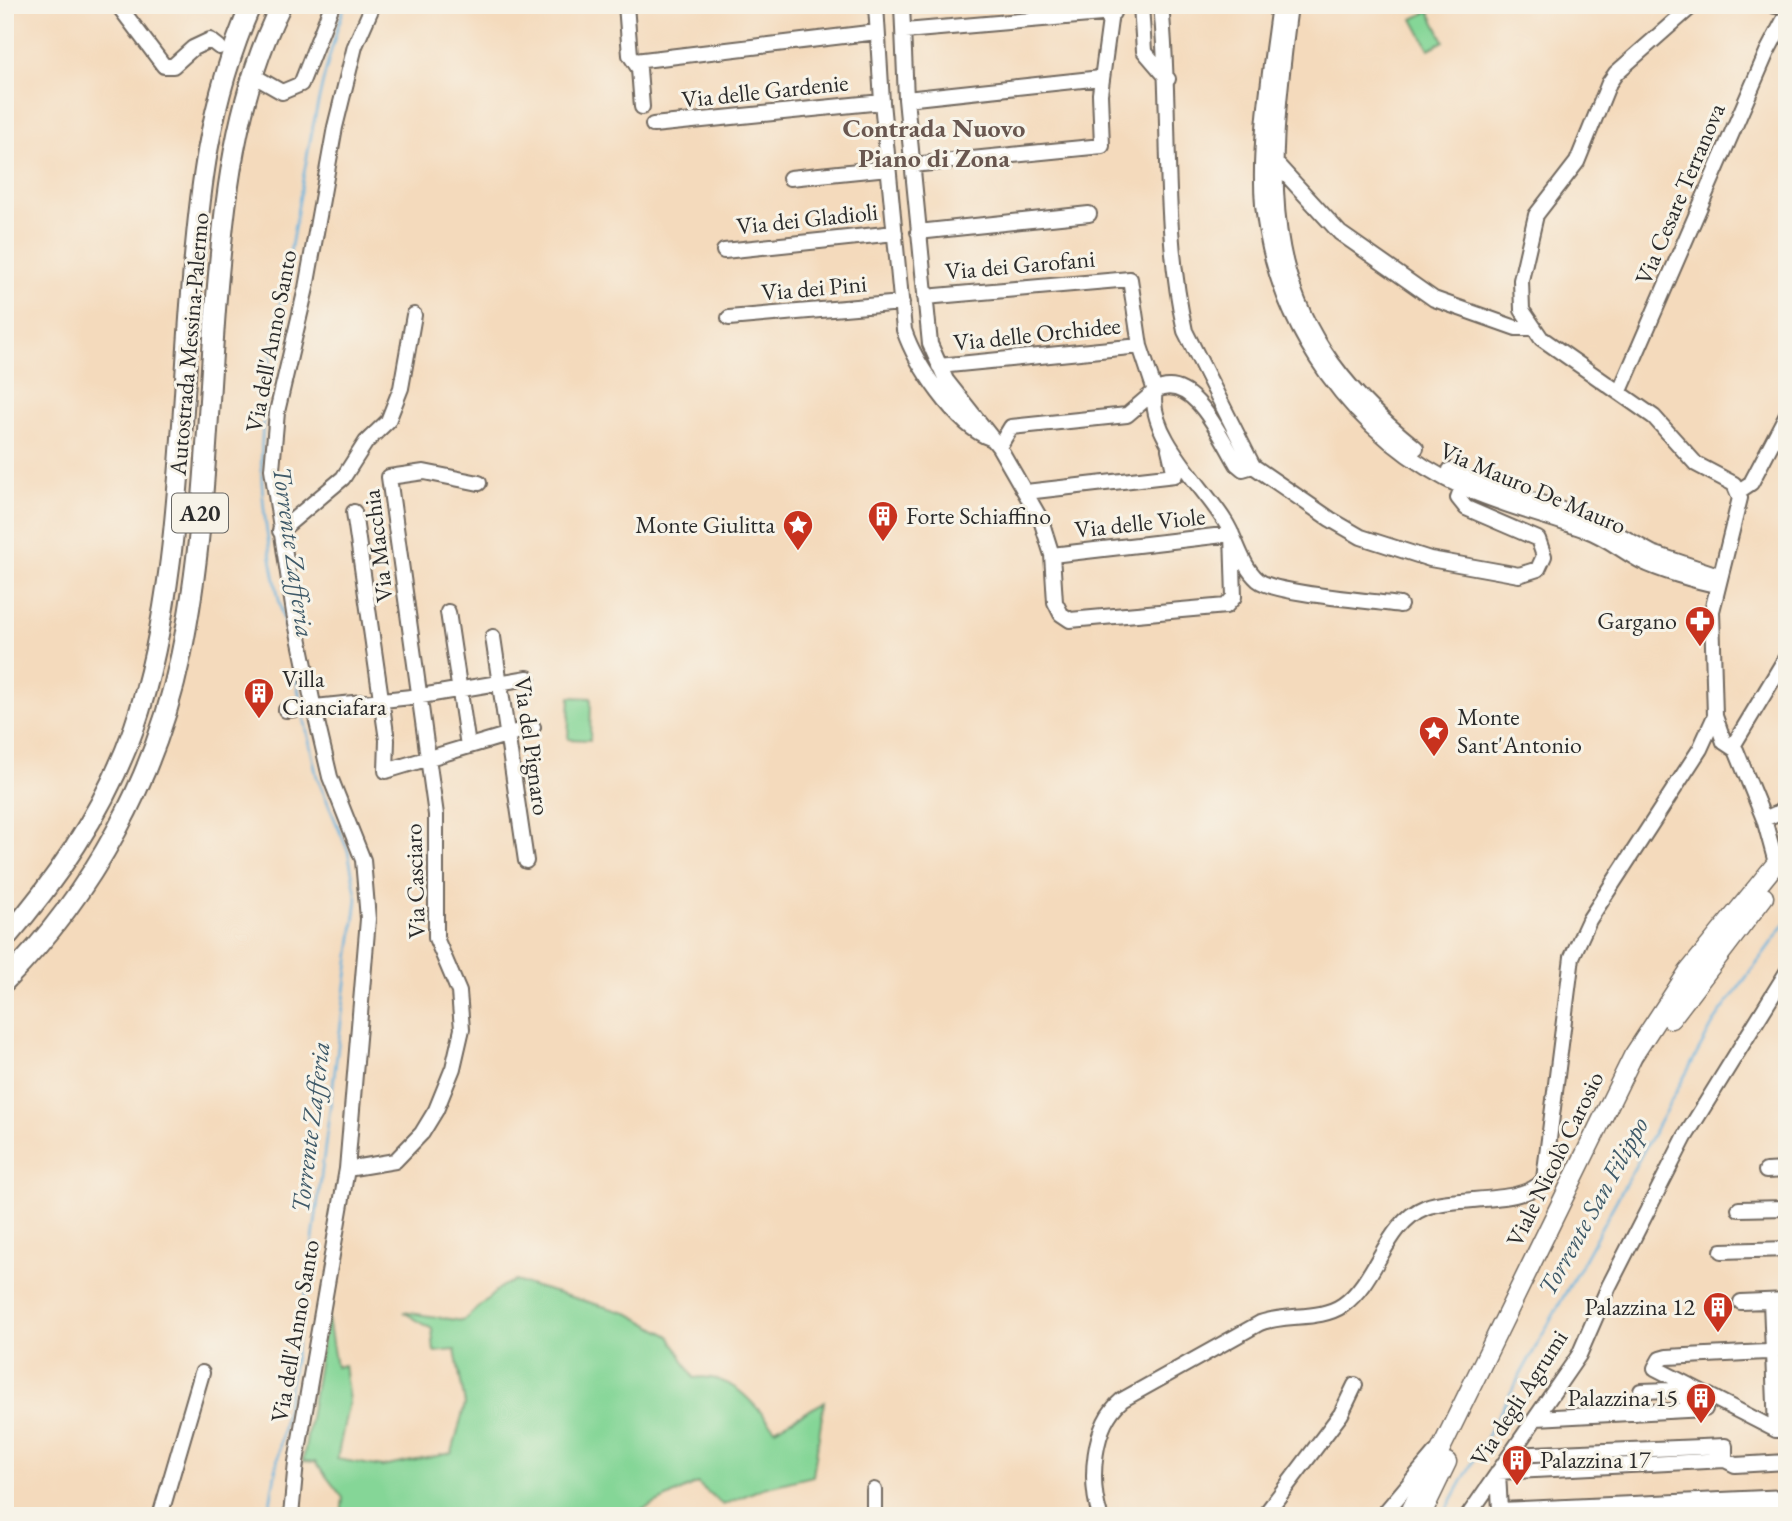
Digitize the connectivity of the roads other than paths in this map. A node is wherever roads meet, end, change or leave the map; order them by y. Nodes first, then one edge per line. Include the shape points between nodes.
1 (118, 5) edge
2 (251, 5) edge
3 (281, 5) edge
4 (332, 5) edge
5 (373, 5) edge
6 (626, 5) edge
7 (876, 5) edge
8 (902, 5) edge
9 (1140, 5) edge
10 (1161, 5) edge
11 (1279, 5) edge
12 (1290, 5) edge
13 (1693, 5) edge
14 (1112, 9) edge
15 (1780, 10) edge
16 (905, 31) junction
17 (877, 32) junction
18 (219, 47) dead end
19 (635, 61) junction
20 (1101, 78) junction
21 (1168, 79) junction
22 (261, 80) dead end
23 (906, 99) junction
24 (882, 102) junction
25 (642, 107) dead end
26 (653, 125) dead end
27 (1268, 161) junction
28 (912, 165) junction
29 (888, 168) junction
30 (790, 178) dead end
31 (1089, 214) dead end
32 (918, 232) junction
33 (895, 233) junction
34 (724, 251) dead end
35 (925, 297) junction
36 (902, 303) junction
37 (414, 315) dead end
38 (729, 318) dead end
39 (1532, 328) junction
40 (1140, 346) junction
41 (939, 366) junction
42 (1155, 391) junction
43 (1620, 391) junction
44 (1786, 415) edge
45 (1167, 438) junction
46 (997, 443) junction
47 (1253, 466) junction
48 (479, 483) dead end
49 (1461, 487) junction
50 (1739, 491) junction
51 (1026, 492) junction
52 (354, 512) dead end
53 (280, 531) junction
54 (1232, 534) junction
55 (1052, 555) junction
56 (1717, 580) junction
57 (1400, 605) dead end
58 (448, 612) dead end
59 (493, 637) dead end
60 (1787, 656) edge
61 (528, 678) dead end
62 (500, 683) junction
63 (460, 689) junction
64 (421, 696) junction
65 (382, 700) junction
66 (312, 709) junction
67 (290, 710) dead end
68 (1715, 716) junction
69 (533, 727) dead end
70 (508, 734) junction
71 (468, 746) junction
72 (1733, 746) junction
73 (429, 760) junction
74 (1787, 803) edge
75 (1765, 822) junction
76 (1784, 856) edge
77 (526, 861) dead end
78 (5, 939) edge
79 (1787, 972) edge
80 (5, 981) edge
81 (347, 1169) junction
82 (1787, 1170) edge
83 (1766, 1171) dead end
84 (1787, 1208) edge
85 (1739, 1209) dead end
86 (1787, 1249) edge
87 (1722, 1251) dead end
88 (1787, 1300) edge
89 (1741, 1301) dead end
90 (1772, 1301) junction
91 (1780, 1349) edge
92 (202, 1373) dead end
93 (1355, 1385) dead end
94 (1636, 1413) junction
95 (1536, 1418) junction
96 (1781, 1430) edge
97 (1443, 1444) junction
98 (1510, 1455) junction
99 (1725, 1460) junction
100 (1787, 1462) edge
101 (1498, 1472) junction
102 (874, 1490) dead end
103 (1787, 1497) edge
104 (1746, 1510) edge
105 (1787, 1510) edge
106 (1590, 1511) edge
107 (1670, 1511) edge
108 (160, 1516) edge
109 (290, 1516) edge
110 (874, 1516) edge
111 (1100, 1516) edge
112 (1264, 1516) edge
113 (1382, 1516) edge
114 (1408, 1516) edge
115 (1421, 1516) edge
116 (1468, 1516) edge

1 - 18 street via 164,66 173,66 192,48 210,40
2 - 78 highway, Autostrada Messina-Palermo / A20 via 225,72 205,150 166,588 149,676 134,728 91,821 73,852
3 - 80 highway, Autostrada Messina-Palermo / A20 via 250,82 232,152 196,552 176,679 144,775 117,829 56,924
4 - 22 street via 301,84 282,92
5 - 53 street, Via dell'Anno Santo via 359,33 335,127 277,412 272,470
6 - 19 street via 630,55
7 - 17 street
8 - 16 street
9 - 21 street via 1144,51
10 - 21 street
11 - 27 street, Via Mauro De Mauro
12 - 27 street, Via Mauro De Mauro
13 - 39 street via 1616,74 1577,162 1536,215 1521,280 1522,310
14 - 16 street
14 - 20 street
15 - 43 street, Via Cesare Terranova
16 - 23 street
17 - 19 street
17 - 24 street
19 - 25 street
20 - 23 street
20 - 28 street via 1102,146
21 - 47 street via 1173,246 1185,331
23 - 28 street
24 - 26 street, Via delle Gardenie
24 - 29 street
27 - 39 street via 1340,233 1433,299 1516,328
27 - 49 street, Via Mauro De Mauro via 1263,205 1274,264 1311,351 1365,420 1426,468
27 - 56 street, Via Mauro De Mauro via 1276,220 1296,297 1322,350 1366,405 1414,447 1459,475 1591,519 1652,553
28 - 32 street
29 - 30 street
29 - 33 street
31 - 32 street
32 - 35 street
33 - 34 street, Via dei Gladioli
33 - 36 street
35 - 40 street, Via dei Garofani via 1130,279
35 - 41 street via 930,344
36 - 38 street, Via dei Pini
36 - 46 street via 910,346 928,378 973,429
37 - 53 street via 401,388 388,421 366,442 343,478
39 - 43 street
40 - 41 street, Via delle Orchidee
40 - 42 street
41 - 46 street
42 - 45 street via 1152,402
42 - 46 street via 1128,415 1011,427
42 - 47 street via 1178,388 1201,405 1237,464 1243,469
43 - 50 street via 1660,422 1696,464
44 - 50 street via 1751,484
45 - 51 street via 1175,475
45 - 54 street
46 - 51 street
47 - 49 street via 1361,537 1453,565 1519,575 1538,569 1544,556 1538,539 1466,508 1458,498
48 - 64 street, Via Macchia via 424,472 389,477
49 - 56 street, Via Mauro De Mauro via 1590,531 1649,565
50 - 56 street via 1740,507
51 - 55 street
52 - 65 street
53 - 66 street, Via dell'Anno Santo
54 - 55 street, Via delle Viole
54 - 55 street via 1234,597 1226,606 1070,620 1055,602
54 - 57 street via 1239,554 1259,581
56 - 68 street via 1711,623
58 - 63 street
59 - 62 street, Via del Pignaro
60 - 72 street
61 - 62 street
62 - 63 street
62 - 70 street, Via del Pignaro
63 - 64 street
63 - 71 street
64 - 65 street
64 - 73 street, Via Casciaro
65 - 66 street
65 - 73 street via 386,771
66 - 67 street
66 - 81 street, Via dell'Anno Santo via 330,777 359,847 368,893
68 - 72 street via 1724,742
68 - 111 street via 1700,749 1584,928 1572,957 1548,1163 1540,1185 1518,1194 1422,1209 1403,1223 1344,1304 1323,1313 1260,1323 1122,1400 1103,1425 1095,1466
69 - 70 street
70 - 71 street
70 - 77 street, Via del Pignaro
71 - 73 street
72 - 75 street
73 - 81 street, Via Casciaro via 437,826 436,938 459,992 460,1038 436,1110 408,1150 390,1163
74 - 75 street
75 - 76 street
75 - 76 street
76 - 97 main road, Viale Nicolò Carosio via 1696,961 1640,1045
76 - 115 main road, Viale Nicolò Carosio via 1644,1062
79 - 95 street, Via degli Agrumi via 1704,1102 1619,1264 1579,1355
81 - 109 street, Via dell'Anno Santo
82 - 83 street
84 - 85 street
86 - 87 street
88 - 90 street
89 - 90 street
90 - 91 street
91 - 96 street
91 - 96 street via 1667,1357 1660,1359 1656,1368
92 - 108 street
93 - 112 street via 1341,1414
94 - 94 street via 1705,1409 1671,1390 1641,1391
94 - 95 street
95 - 98 street, Via degli Agrumi
97 - 113 street
97 - 114 main road, Viale Nicolò Carosio
98 - 99 street via 1725,1446
98 - 101 street, Via degli Agrumi
99 - 100 street via 1735,1465
99 - 101 street
101 - 106 street via 1500,1510
101 - 116 street, Via degli Agrumi
102 - 110 street
103 - 104 street
104 - 105 street
104 - 107 street
106 - 107 street

